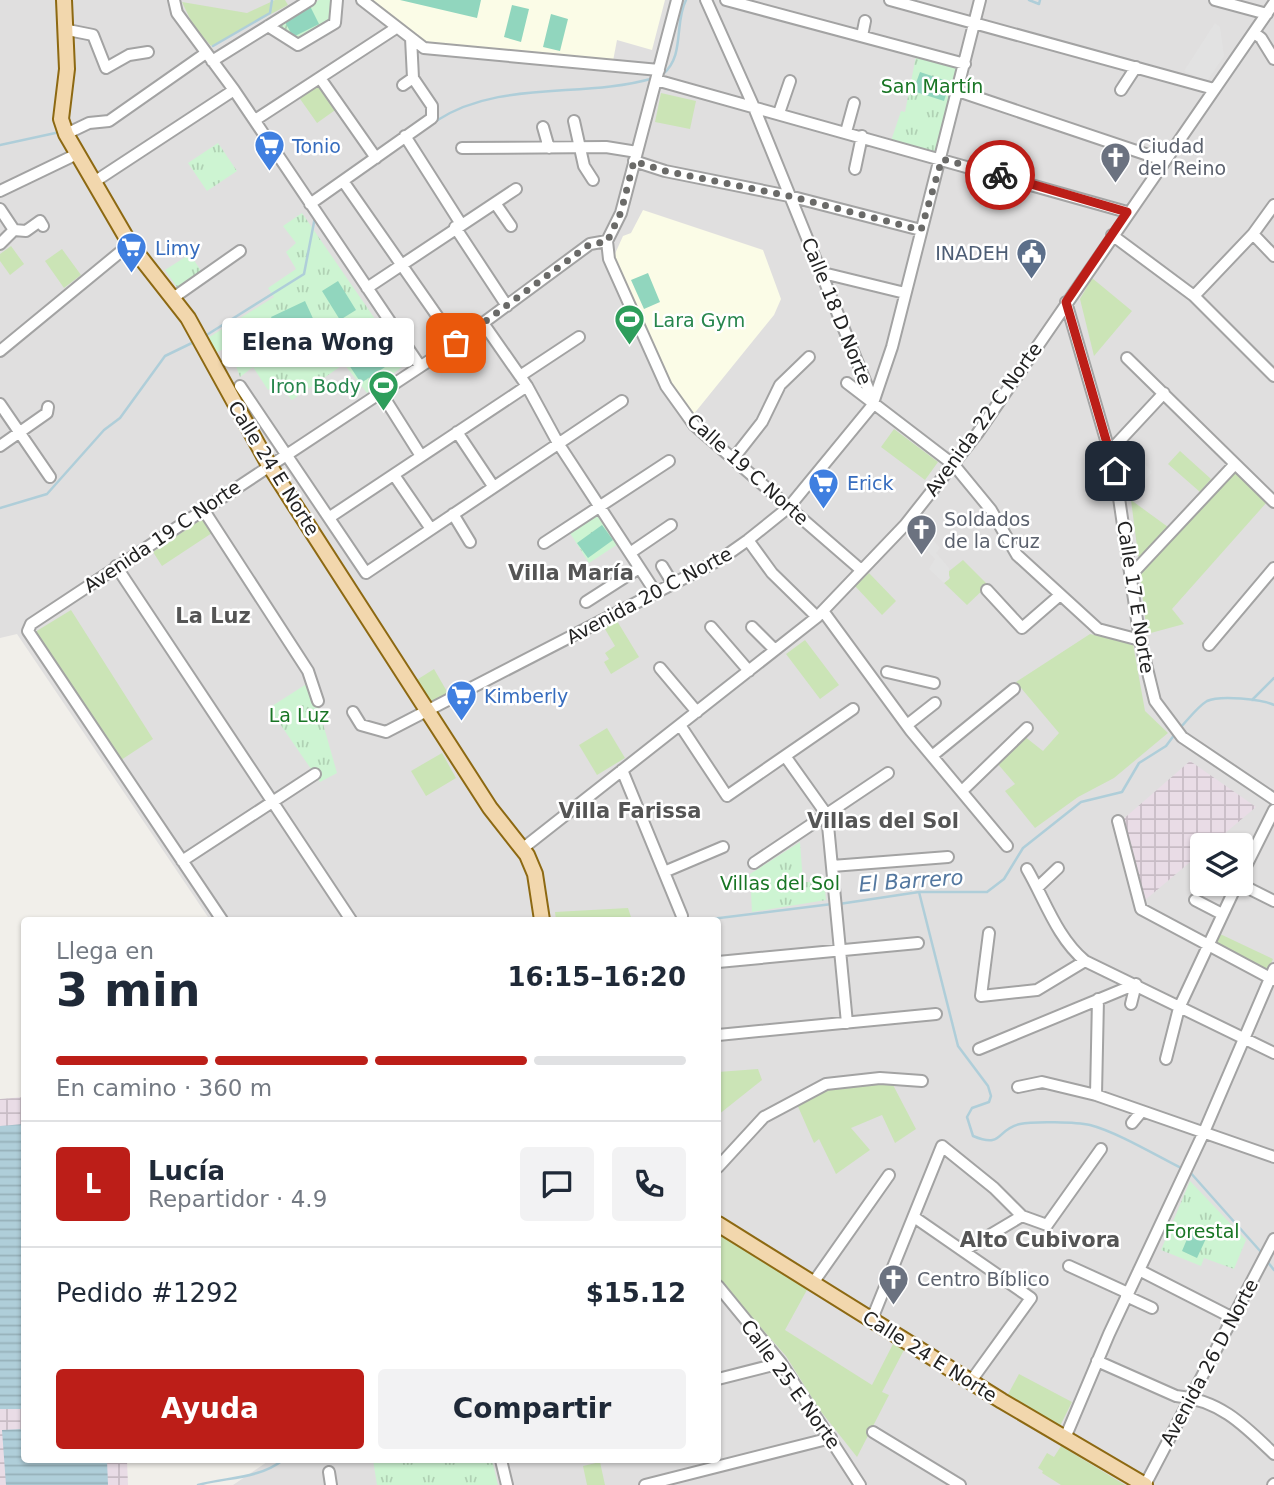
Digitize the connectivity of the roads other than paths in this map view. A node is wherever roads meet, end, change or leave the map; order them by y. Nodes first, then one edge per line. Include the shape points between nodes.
1 (64, 0) edge
2 (174, 0) edge
3 (310, 0) edge
4 (337, 0) edge
5 (362, 0) edge
6 (677, 0) edge
7 (706, 0) edge
8 (726, 0) edge
9 (890, 0) edge
10 (980, 0) edge
11 (1215, 0) edge
12 (1274, 3) edge
13 (1266, 13) junction
14 (865, 21) dead end
15 (975, 22) junction
16 (268, 26) junction
17 (396, 28) junction
18 (68, 30) junction
19 (1274, 34) edge
20 (862, 36) junction
21 (1257, 36) junction
22 (411, 38) junction
23 (148, 52) dead end
24 (209, 57) junction
25 (1274, 59) edge
26 (965, 64) junction
27 (1136, 67) junction
28 (658, 75) junction
29 (320, 78) junction
30 (414, 79) junction
31 (790, 81) dead end
32 (403, 85) dead end
33 (234, 89) junction
34 (1214, 89) junction
35 (1121, 90) dead end
36 (958, 91) junction
37 (854, 103) dead end
38 (753, 105) junction
39 (779, 113) junction
40 (255, 120) junction
41 (574, 121) dead end
42 (543, 127) dead end
43 (64, 128) junction
44 (846, 132) junction
45 (862, 136) junction
46 (407, 139) junction
47 (581, 147) junction
48 (462, 148) dead end
49 (549, 148) junction
50 (76, 154) junction
51 (636, 157) junction
52 (376, 158) junction
53 (942, 159) junction
54 (1163, 160) junction
55 (855, 169) dead end
56 (593, 180) dead end
57 (94, 183) junction
58 (345, 183) junction
59 (516, 189) dead end
60 (0, 191) edge
61 (789, 196) junction
62 (495, 203) junction
63 (1274, 205) edge
64 (0, 209) edge
65 (314, 210) junction
66 (1127, 212) junction
67 (458, 225) junction
68 (43, 226) dead end
69 (511, 226) dead end
70 (15, 230) junction
71 (921, 230) junction
72 (1253, 234) junction
73 (1112, 235) junction
74 (607, 242) junction
75 (0, 244) edge
76 (130, 244) junction
77 (240, 251) dead end
78 (1274, 256) edge
79 (403, 265) junction
80 (823, 273) junction
81 (367, 288) junction
82 (905, 293) junction
83 (1194, 296) junction
84 (173, 298) junction
85 (1066, 302) junction
86 (507, 306) junction
87 (483, 323) junction
88 (579, 337) dead end
89 (456, 343) junction
90 (0, 351) edge
91 (809, 358) dead end
92 (1127, 358) dead end
93 (420, 366) junction
94 (1274, 376) edge
95 (523, 381) junction
96 (847, 383) dead end
97 (240, 386) dead end
98 (380, 391) junction
99 (1164, 393) junction
100 (622, 401) dead end
101 (874, 402) junction
102 (0, 404) edge
103 (48, 407) dead end
104 (19, 431) junction
105 (457, 432) junction
106 (558, 443) junction
107 (0, 446) edge
108 (1110, 450) junction
109 (287, 453) junction
110 (421, 456) junction
111 (733, 460) junction
112 (669, 461) dead end
113 (1235, 464) junction
114 (269, 465) junction
115 (954, 465) junction
116 (394, 475) junction
117 (50, 477) dead end
118 (493, 486) junction
119 (1274, 502) edge
120 (598, 506) junction
121 (789, 508) junction
122 (203, 509) junction
123 (453, 514) junction
124 (330, 517) junction
125 (671, 525) dead end
126 (431, 529) junction
127 (748, 540) junction
128 (470, 542) dead end
129 (544, 543) dead end
130 (630, 554) junction
131 (116, 566) junction
132 (662, 566) dead end
133 (639, 568) junction
134 (1274, 568) edge
135 (860, 569) junction
136 (1131, 575) junction
137 (673, 584) junction
138 (986, 590) dead end
139 (656, 593) junction
140 (1060, 595) junction
141 (586, 602) dead end
142 (820, 614) junction
143 (711, 627) dead end
144 (752, 627) dead end
145 (1140, 640) junction
146 (1209, 645) dead end
147 (775, 650) junction
148 (660, 668) dead end
149 (749, 671) junction
150 (887, 672) dead end
151 (934, 683) dead end
152 (1014, 689) dead end
153 (318, 701) dead end
154 (935, 703) dead end
155 (853, 709) dead end
156 (427, 711) junction
157 (353, 712) dead end
158 (696, 712) junction
159 (680, 725) junction
160 (907, 725) junction
161 (1027, 728) dead end
162 (785, 756) junction
163 (932, 756) junction
164 (622, 770) junction
165 (981, 772) junction
166 (888, 773) dead end
167 (315, 774) dead end
168 (989, 782) dead end
169 (962, 791) junction
170 (1274, 799) edge
171 (272, 805) junction
172 (1274, 810) edge
173 (828, 815) junction
174 (1118, 821) dead end
175 (1007, 846) dead end
176 (723, 847) dead end
177 (522, 849) junction
178 (1253, 852) edge
179 (948, 857) dead end
180 (182, 862) junction
181 (754, 863) dead end
182 (832, 866) junction
183 (1058, 868) dead end
184 (1027, 869) dead end
185 (664, 872) junction
186 (1038, 887) junction
187 (1253, 891) edge
188 (1232, 896) edge
189 (1195, 900) dead end
190 (1274, 901) edge
191 (1222, 914) junction
192 (682, 916) dead end
193 (220, 917) edge
194 (349, 917) edge
195 (542, 917) edge
196 (989, 933) dead end
197 (918, 943) dead end
198 (1208, 947) junction
199 (839, 951) junction
200 (1085, 961) junction
201 (721, 962) edge
202 (1273, 976) edge
203 (1136, 984) junction
204 (1098, 999) junction
205 (1131, 1004) dead end
206 (1179, 1008) junction
207 (936, 1014) dead end
208 (847, 1023) junction
209 (721, 1035) edge
210 (1244, 1040) junction
211 (979, 1049) dead end
212 (1274, 1053) edge
213 (1166, 1059) dead end
214 (922, 1081) dead end
215 (1018, 1087) dead end
216 (1096, 1095) junction
217 (1142, 1111) junction
218 (1132, 1123) dead end
219 (1203, 1132) junction
220 (1101, 1149) dead end
221 (1274, 1157) edge
222 (721, 1164) edge
223 (889, 1175) dead end
224 (1022, 1216) junction
225 (914, 1217) junction
226 (721, 1226) edge
227 (1274, 1239) edge
228 (963, 1251) junction
229 (1069, 1266) dead end
230 (1139, 1270) junction
231 (813, 1283) junction
232 (721, 1291) edge
233 (1127, 1294) junction
234 (1152, 1308) dead end
235 (1231, 1317) junction
236 (872, 1319) junction
237 (1097, 1361) junction
238 (781, 1363) junction
239 (721, 1378) edge
240 (971, 1381) junction
241 (1190, 1398) junction
242 (873, 1432) dead end
243 (831, 1438) junction
244 (1065, 1438) junction
245 (1274, 1454) edge
246 (501, 1463) edge
247 (328, 1472) dead end
248 (331, 1485) edge
249 (507, 1485) edge
250 (645, 1485) edge
251 (860, 1485) edge
252 (960, 1485) edge
253 (1145, 1485) edge

1 - 18 main road
2 - 24 street via 177,13
3 - 16 street
4 - 16 street via 335,23 298,45
5 - 17 street
6 - 28 street
7 - 38 street, Calle 18 D Norte
8 - 20 street
9 - 15 street
10 - 15 street, Avenida 20 C Norte
11 - 13 street
12 - 13 street, Avenida 22 C Norte
13 - 21 street, Avenida 22 C Norte
14 - 20 street
15 - 26 street, Avenida 20 C Norte
15 - 27 street
16 - 24 street
17 - 22 street
17 - 29 street
18 - 23 street via 93,34 106,68 129,55
18 - 43 main road
19 - 21 street
20 - 26 street
21 - 25 street
21 - 34 street, Avenida 22 C Norte
22 - 28 street via 424,48
22 - 30 street
24 - 33 street
24 - 43 street via 109,121
26 - 36 street, Avenida 20 C Norte
27 - 34 street
27 - 35 street
28 - 38 street
28 - 51 street
29 - 40 street
29 - 52 street
30 - 32 street
30 - 46 street via 433,114
31 - 39 street
33 - 40 street
33 - 57 street
34 - 54 street, Avenida 22 C Norte
36 - 53 street, Avenida 20 C Norte
36 - 54 street
37 - 44 street
38 - 39 street
38 - 61 street, Calle 18 D Norte
39 - 44 street
40 - 65 street
41 - 47 street
42 - 49 street
43 - 50 main road, Calle 24 E Norte
44 - 45 street
45 - 53 street
45 - 55 street
46 - 52 street
46 - 67 street
47 - 49 street
47 - 51 street
47 - 56 street via 584,166
48 - 49 street
50 - 57 main road, Calle 24 E Norte
50 - 60 street
51 - 61 street via 702,180
51 - 74 street via 621,212
52 - 58 street
53 - 66 street
53 - 71 street, Avenida 20 C Norte
54 - 66 street, Avenida 22 C Norte
57 - 76 main road, Calle 24 E Norte
58 - 65 street
58 - 79 street
59 - 62 street
61 - 71 street
61 - 80 street, Calle 18 D Norte
62 - 67 street
62 - 69 street
63 - 72 street
64 - 70 street
65 - 81 street
66 - 73 street, Avenida 22 C Norte
67 - 79 street
67 - 86 street
68 - 70 street via 40,221 26,232
70 - 75 street
71 - 82 street, Avenida 20 C Norte
72 - 78 street
72 - 83 street
73 - 83 street
73 - 85 street, Avenida 22 C Norte
74 - 86 street, Avenida 19 C Norte via 590,244
74 - 111 street, Calle 19 C Norte via 620,289 666,386 694,425
76 - 84 main road, Calle 24 E Norte
76 - 90 street
77 - 84 street
79 - 81 street
79 - 89 street
80 - 82 street
80 - 101 street, Calle 18 D Norte
81 - 93 street
82 - 101 street, Avenida 20 C Norte
83 - 94 street
84 - 114 main road, Calle 24 E Norte
85 - 108 street, Calle 17 E Norte
85 - 115 street, Avenida 22 C Norte
86 - 87 street, Avenida 19 C Norte
87 - 89 street, Avenida 19 C Norte
87 - 95 street
88 - 95 street
89 - 93 street, Avenida 19 C Norte
91 - 111 street via 780,385 762,422
92 - 99 street
93 - 98 street, Avenida 19 C Norte
95 - 105 street
95 - 106 street
96 - 101 street
97 - 109 street
98 - 109 street, Avenida 19 C Norte
98 - 110 street
99 - 108 street
99 - 113 street
100 - 106 street
101 - 115 street, Calle 18 D Norte
101 - 121 street, Avenida 20 C Norte
102 - 104 street
103 - 104 street via 47,413
104 - 107 street
104 - 117 street
105 - 110 street
105 - 118 street
106 - 118 street
106 - 120 street
108 - 136 street, Calle 17 E Norte
109 - 114 street, Avenida 19 C Norte
109 - 124 street
110 - 116 street
111 - 121 street, Calle 19 C Norte
112 - 120 street
113 - 119 street
113 - 136 street
114 - 122 street, Avenida 19 C Norte
114 - 156 main road, Calle 24 E Norte
115 - 135 street, Avenida 22 C Norte
115 - 140 street, Calle 18 D Norte via 991,510 1017,555
116 - 124 street
116 - 126 street
118 - 123 street
120 - 129 street
120 - 130 street
121 - 127 street, Avenida 20 C Norte
121 - 135 street, Calle 19 C Norte
122 - 131 street, Avenida 19 C Norte
122 - 153 street via 308,671
123 - 126 street
123 - 128 street
124 - 126 street via 366,573
125 - 130 street
127 - 137 street, Avenida 20 C Norte
127 - 142 street via 772,573
130 - 133 street
131 - 171 street
131 - 180 street, Avenida 19 C Norte via 31,624 28,631
132 - 137 street
133 - 139 street
133 - 141 street
134 - 146 street
135 - 142 street, Avenida 22 C Norte
136 - 145 street, Calle 17 E Norte
137 - 139 street, Avenida 20 C Norte
138 - 140 street via 1022,628
139 - 156 street, Avenida 20 C Norte
140 - 145 street, Calle 18 D Norte via 1098,629
142 - 147 street, Avenida 22 C Norte
142 - 160 street
143 - 149 street
144 - 147 street
145 - 170 street, Calle 17 E Norte via 1155,701 1170,725
147 - 149 street, Avenida 22 C Norte
148 - 158 street
149 - 158 street, Avenida 22 C Norte
150 - 151 street
152 - 163 street
154 - 160 street
155 - 162 street
156 - 157 street, Avenida 20 C Norte via 386,732 361,725
156 - 177 main road, Calle 24 E Norte
158 - 159 street, Avenida 22 C Norte
159 - 162 street via 727,796
159 - 164 street, Avenida 22 C Norte
160 - 163 street
161 - 165 street
162 - 173 street
163 - 169 street
164 - 177 street, Avenida 22 C Norte
164 - 185 street
165 - 168 street
165 - 169 street
166 - 173 street
167 - 171 street
169 - 175 street
171 - 180 street
171 - 194 street
172 - 178 street
173 - 181 street
173 - 182 street
174 - 198 street via 1141,909
176 - 185 street
177 - 195 main road, Calle 24 E Norte via 535,874
179 - 182 street
180 - 193 street
182 - 199 street
183 - 186 street
184 - 186 street
185 - 192 street
186 - 200 street via 1047,911
187 - 190 street
188 - 191 street
189 - 191 street
191 - 198 street
196 - 200 street via 981,996 1037,990
197 - 199 street
198 - 202 street
198 - 206 street
199 - 201 street
199 - 208 street
200 - 203 street
202 - 210 street
203 - 204 street
203 - 205 street
203 - 206 street
204 - 211 street
204 - 216 street
206 - 210 street
206 - 213 street
207 - 208 street
208 - 209 street
210 - 212 street
210 - 219 street
214 - 222 street via 880,1078 825,1084 764,1117
215 - 216 street via 1042,1082
216 - 217 street
217 - 218 street
217 - 219 street
219 - 221 street
219 - 230 street
220 - 224 street via 1047,1225
223 - 231 street
224 - 225 street via 942,1146
224 - 228 street
225 - 228 street
225 - 236 street
226 - 231 main road, Calle 24 E Norte
227 - 235 street, Avenida 26 D Norte
228 - 240 street via 1031,1298
229 - 233 street
230 - 233 street
230 - 235 street
231 - 236 main road, Calle 24 E Norte
232 - 238 street, Calle 25 E Norte
233 - 234 street
233 - 237 street
235 - 241 street, Avenida 26 D Norte
236 - 240 main road, Calle 24 E Norte
237 - 241 street
237 - 244 street
238 - 239 street
238 - 243 street, Calle 25 E Norte
240 - 244 main road, Calle 24 E Norte
241 - 245 street via 1236,1417
241 - 253 street, Avenida 26 D Norte
242 - 252 street
243 - 250 street
243 - 251 street, Calle 25 E Norte
244 - 253 main road, Calle 24 E Norte
246 - 249 street
247 - 248 street

